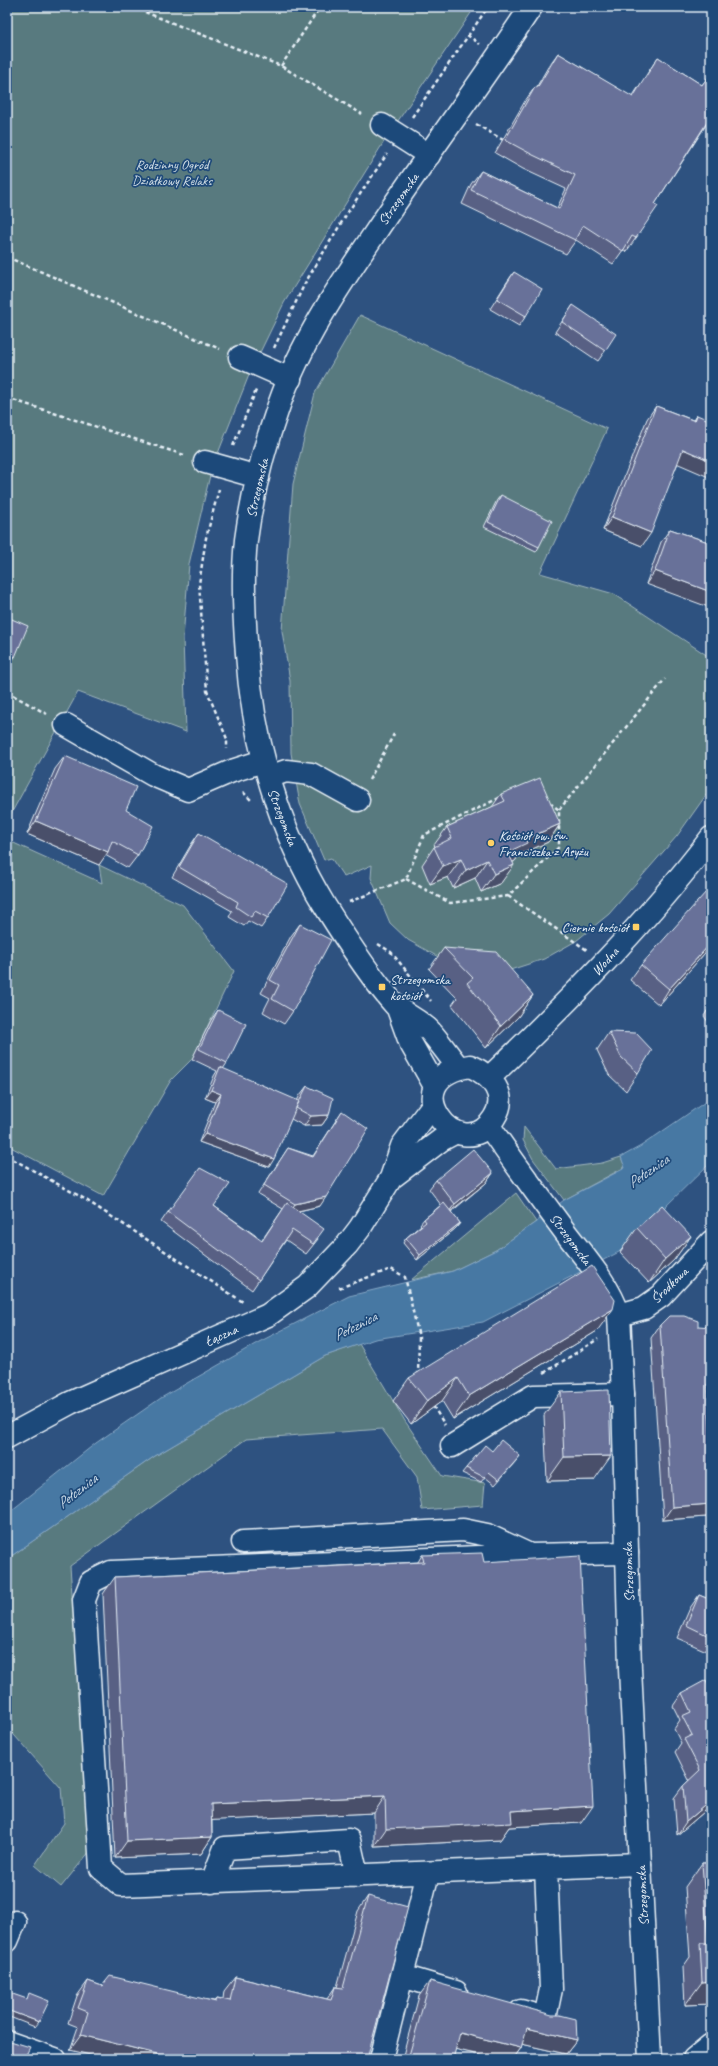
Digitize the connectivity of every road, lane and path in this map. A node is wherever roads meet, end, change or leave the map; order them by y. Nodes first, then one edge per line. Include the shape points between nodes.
1 (132, 7) edge
2 (320, 7) edge
3 (531, 7) edge
4 (468, 35) dead end
5 (482, 46) dead end
6 (281, 66) junction
7 (382, 125) joint
8 (429, 155) junction
9 (7, 257) edge
10 (240, 357) joint
11 (290, 379) junction
12 (7, 398) edge
13 (205, 462) joint
14 (258, 477) junction
15 (665, 679) dead end
16 (7, 692) edge
17 (66, 725) joint
18 (394, 734) dead end
19 (266, 769) junction
20 (232, 771) junction
21 (505, 794) edge
22 (358, 800) joint
23 (548, 802) edge
24 (256, 803) dead end
25 (559, 810) junction
26 (711, 838) edge
27 (406, 879) junction
28 (508, 896) junction
29 (344, 905) dead end
30 (374, 942) dead end
31 (604, 962) junction
32 (434, 1004) dead end
33 (397, 1006) junction
34 (460, 1068) junction
35 (490, 1077) junction
36 (434, 1095) junction
37 (489, 1126) junction
38 (456, 1132) junction
39 (7, 1156) edge
40 (392, 1178) junction
41 (711, 1242) edge
42 (336, 1289) dead end
43 (249, 1305) dead end
44 (619, 1315) junction
45 (604, 1336) edge
46 (543, 1373) edge
47 (418, 1382) edge
48 (623, 1394) junction
49 (429, 1400) edge
50 (7, 1437) edge
51 (450, 1439) joint
52 (243, 1542) dead end
53 (627, 1553) junction
54 (530, 1555) junction
55 (640, 1864) junction
56 (546, 1868) junction
57 (428, 1873) junction
58 (357, 1876) junction
59 (212, 1882) junction
60 (402, 1976) junction
61 (478, 1998) edge
62 (500, 2004) edge
63 (7, 2042) edge
64 (711, 2046) edge
65 (55, 2059) edge
66 (381, 2059) edge
67 (650, 2059) edge
68 (694, 2059) edge

1 - 6 path
2 - 6 path
3 - 8 main road, Strzegomska
4 - 5 path
6 - 7 path
7 - 8 main road
8 - 11 main road, Strzegomska via 338,288
9 - 10 path
10 - 11 main road
11 - 14 main road, Strzegomska via 279,404
12 - 13 path
13 - 14 main road
14 - 19 main road, Strzegomska via 246,541 244,622 249,681
15 - 25 path
16 - 17 path
17 - 20 main road via 153,775 188,790
18 - 22 path
19 - 20 main road
19 - 22 main road via 311,774
19 - 33 main road, Strzegomska via 294,846 310,881 355,951
20 - 24 path via 241,790
21 - 27 path via 424,835
23 - 25 path
25 - 28 path via 559,847
26 - 31 main road, Wodna
27 - 28 path via 450,903
27 - 29 path
28 - 31 path
30 - 32 path via 391,952
31 - 35 main road, Wodna via 562,1008
33 - 34 main road, Strzegomska via 428,1030
33 - 36 main road, Strzegomska
34 - 35 main road via 470,1066
34 - 36 main road via 445,1073
35 - 37 main road via 497,1088 500,1101 497,1114
36 - 38 main road via 438,1118 448,1129
36 - 40 main road, Łączna via 402,1146
37 - 38 main road via 466,1134
37 - 44 main road, Strzegomska via 599,1276
38 - 40 main road, Łączna via 441,1140
39 - 43 path via 83,1198
40 - 50 main road, Łączna via 347,1246 307,1287 268,1315 70,1403
41 - 44 main road, Środkowa via 661,1296 644,1308
42 - 47 path via 391,1269 405,1277 418,1337
44 - 48 main road, Strzegomska
45 - 46 path
48 - 51 main road via 533,1396
48 - 53 main road, Strzegomska
49 - 51 path
52 - 54 main road via 463,1530 487,1535
53 - 54 main road
53 - 55 main road, Strzegomska
54 - 59 main road via 111,1572 91,1582 84,1600 101,1868 121,1886
55 - 56 main road
55 - 67 main road, Strzegomska
56 - 57 main road
56 - 62 main road via 551,1989 545,2018
57 - 58 main road
57 - 60 main road
58 - 59 main road
58 - 59 main road via 349,1840 225,1848
60 - 61 main road
60 - 66 main road
63 - 65 main road
64 - 68 main road

